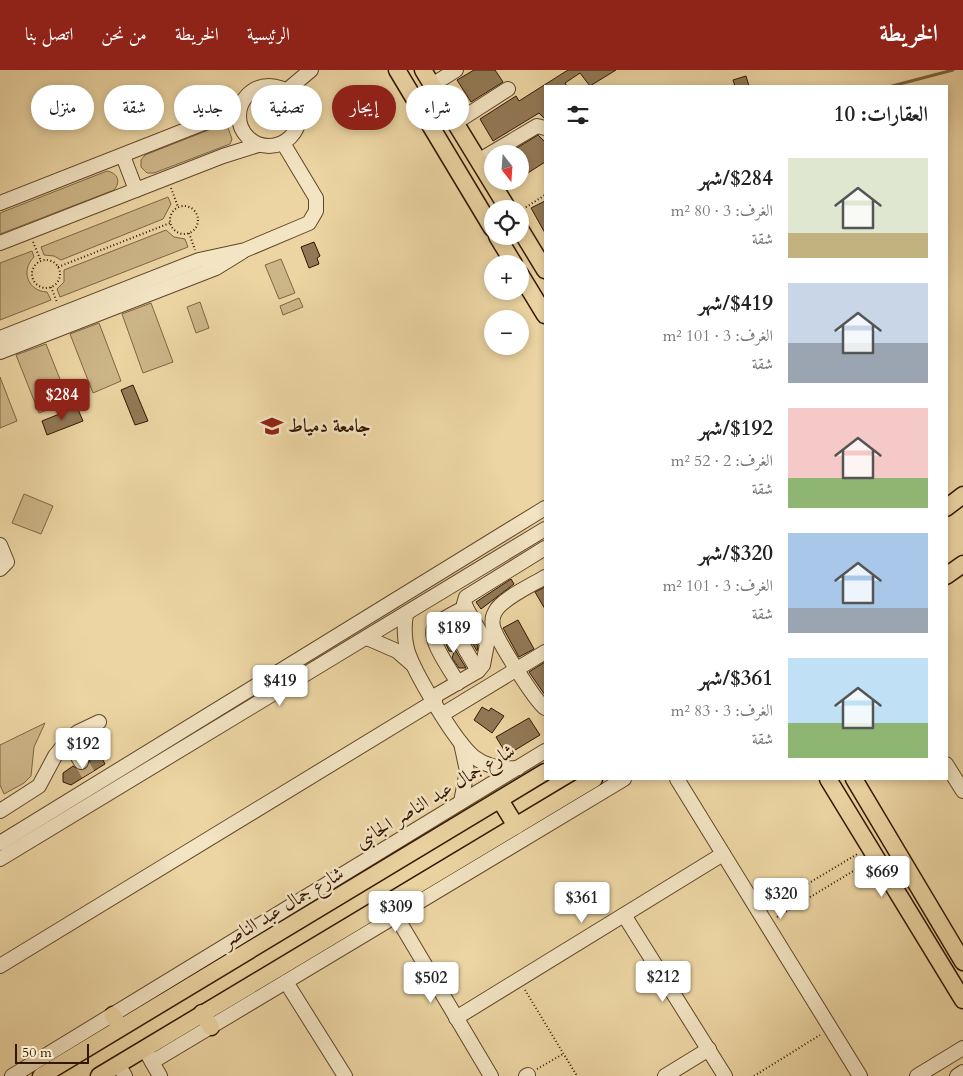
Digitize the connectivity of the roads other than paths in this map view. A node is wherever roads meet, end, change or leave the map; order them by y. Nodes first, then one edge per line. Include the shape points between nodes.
1 (311, 70) edge
2 (396, 70) edge
3 (423, 70) edge
4 (456, 70) edge
5 (293, 85) edge
6 (432, 85) joint
7 (508, 89) dead end
8 (251, 92) edge
9 (241, 104) edge
10 (469, 114) edge
11 (544, 128) edge
12 (187, 130) edge
13 (241, 130) edge
14 (294, 130) edge
15 (459, 130) edge
16 (283, 143) junction
17 (258, 145) junction
18 (122, 156) junction
19 (478, 160) junction
20 (136, 190) junction
21 (502, 200) edge
22 (0, 203) edge
23 (484, 215) edge
24 (0, 243) edge
25 (529, 244) edge
26 (245, 250) junction
27 (544, 268) edge
28 (529, 289) edge
29 (544, 313) edge
30 (0, 338) edge
31 (0, 352) edge
32 (963, 495) edge
33 (948, 506) edge
34 (544, 509) edge
35 (544, 530) edge
36 (0, 545) edge
37 (544, 549) edge
38 (492, 562) junction
39 (963, 564) edge
40 (0, 569) edge
41 (948, 575) edge
42 (500, 576) junction
43 (544, 578) edge
44 (466, 607) junction
45 (406, 614) junction
46 (447, 618) junction
47 (367, 638) junction
48 (544, 653) edge
49 (414, 665) junction
50 (518, 669) junction
51 (478, 671) junction
52 (458, 683) junction
53 (434, 699) junction
54 (544, 707) edge
55 (443, 714) junction
56 (99, 722) dead end
57 (68, 740) junction
58 (460, 740) junction
59 (544, 752) edge
60 (81, 762) tunnel mouth
61 (948, 767) edge
62 (518, 768) junction
63 (544, 773) edge
64 (592, 780) edge
65 (622, 780) edge
66 (678, 780) edge
67 (829, 780) edge
68 (859, 780) edge
69 (95, 786) junction
70 (963, 791) edge
71 (500, 800) junction
72 (461, 802) junction
73 (1, 806) edge
74 (516, 826) junction
75 (0, 843) edge
76 (723, 854) junction
77 (0, 859) edge
78 (465, 865) junction
79 (624, 915) junction
80 (396, 916) junction
81 (332, 945) junction
82 (963, 962) edge
83 (0, 966) edge
84 (286, 982) junction
85 (963, 1000) edge
86 (202, 1013) junction
87 (456, 1018) junction
88 (117, 1021) junction
89 (211, 1027) junction
90 (963, 1048) edge
91 (709, 1049) junction
92 (148, 1055) junction
93 (122, 1070) edge
94 (963, 1072) edge
95 (12, 1076) edge
96 (41, 1076) edge
97 (99, 1076) edge
98 (160, 1076) edge
99 (345, 1076) edge
100 (491, 1076) edge
101 (665, 1076) edge
102 (726, 1076) edge
103 (860, 1076) edge
104 (917, 1076) edge
105 (957, 1076) edge

1 - 5 street
2 - 23 main road
3 - 6 main road
4 - 6 street
7 - 10 street
8 - 9 street
11 - 19 street via 537,126
12 - 18 street
13 - 17 street
14 - 16 street
15 - 19 main road
16 - 17 street via 270,147
16 - 26 street via 316,198 316,211 303,226
17 - 20 street
18 - 20 street
18 - 22 street
19 - 21 main road
20 - 24 street
25 - 27 main road
26 - 30 street via 199,260
26 - 31 street via 216,268
28 - 29 main road
32 - 33 main road
34 - 69 street
35 - 38 street
36 - 40 street via 7,562
37 - 42 street
38 - 42 street
38 - 45 street
39 - 41 main road
42 - 44 street via 466,597
43 - 50 street via 501,604 493,616 494,629
44 - 46 street
44 - 51 street via 487,644 483,665
45 - 47 street
45 - 49 street via 406,640
46 - 51 street
46 - 52 street via 436,625 433,638
47 - 49 street via 397,651
47 - 69 street
48 - 50 street
49 - 53 street
50 - 54 street
50 - 55 street
51 - 52 street
52 - 53 street
53 - 55 street
53 - 83 street
55 - 58 street
56 - 57 street
57 - 60 street
57 - 73 street via 39,786
58 - 62 street via 485,763
58 - 72 street via 467,771
59 - 62 street, شارع جمال عبد الناصر الجانبى
61 - 70 street
62 - 72 street, شارع جمال عبد الناصر الجانبى
63 - 71 main road, شارع جمال عبد الناصر
64 - 74 main road
65 - 78 street
66 - 76 street
67 - 85 main road
68 - 82 main road
69 - 75 street
69 - 77 street
71 - 74 main road
71 - 88 main road, شارع جمال عبد الناصر
72 - 88 street, شارع جمال عبد الناصر الجانبى
74 - 78 main road
76 - 79 street
76 - 103 street
78 - 80 street
78 - 81 main road
79 - 87 street
79 - 91 street
80 - 81 street
80 - 87 street
81 - 84 street
81 - 86 main road
84 - 89 street
84 - 99 street
86 - 89 main road
86 - 92 main road
87 - 100 street
88 - 95 street, شارع جمال عبد الناصر الجانبى
88 - 96 main road, شارع جمال عبد الناصر
89 - 92 street
90 - 104 street
91 - 101 street
91 - 102 street
92 - 93 main road
92 - 98 street
93 - 97 main road
94 - 105 street

